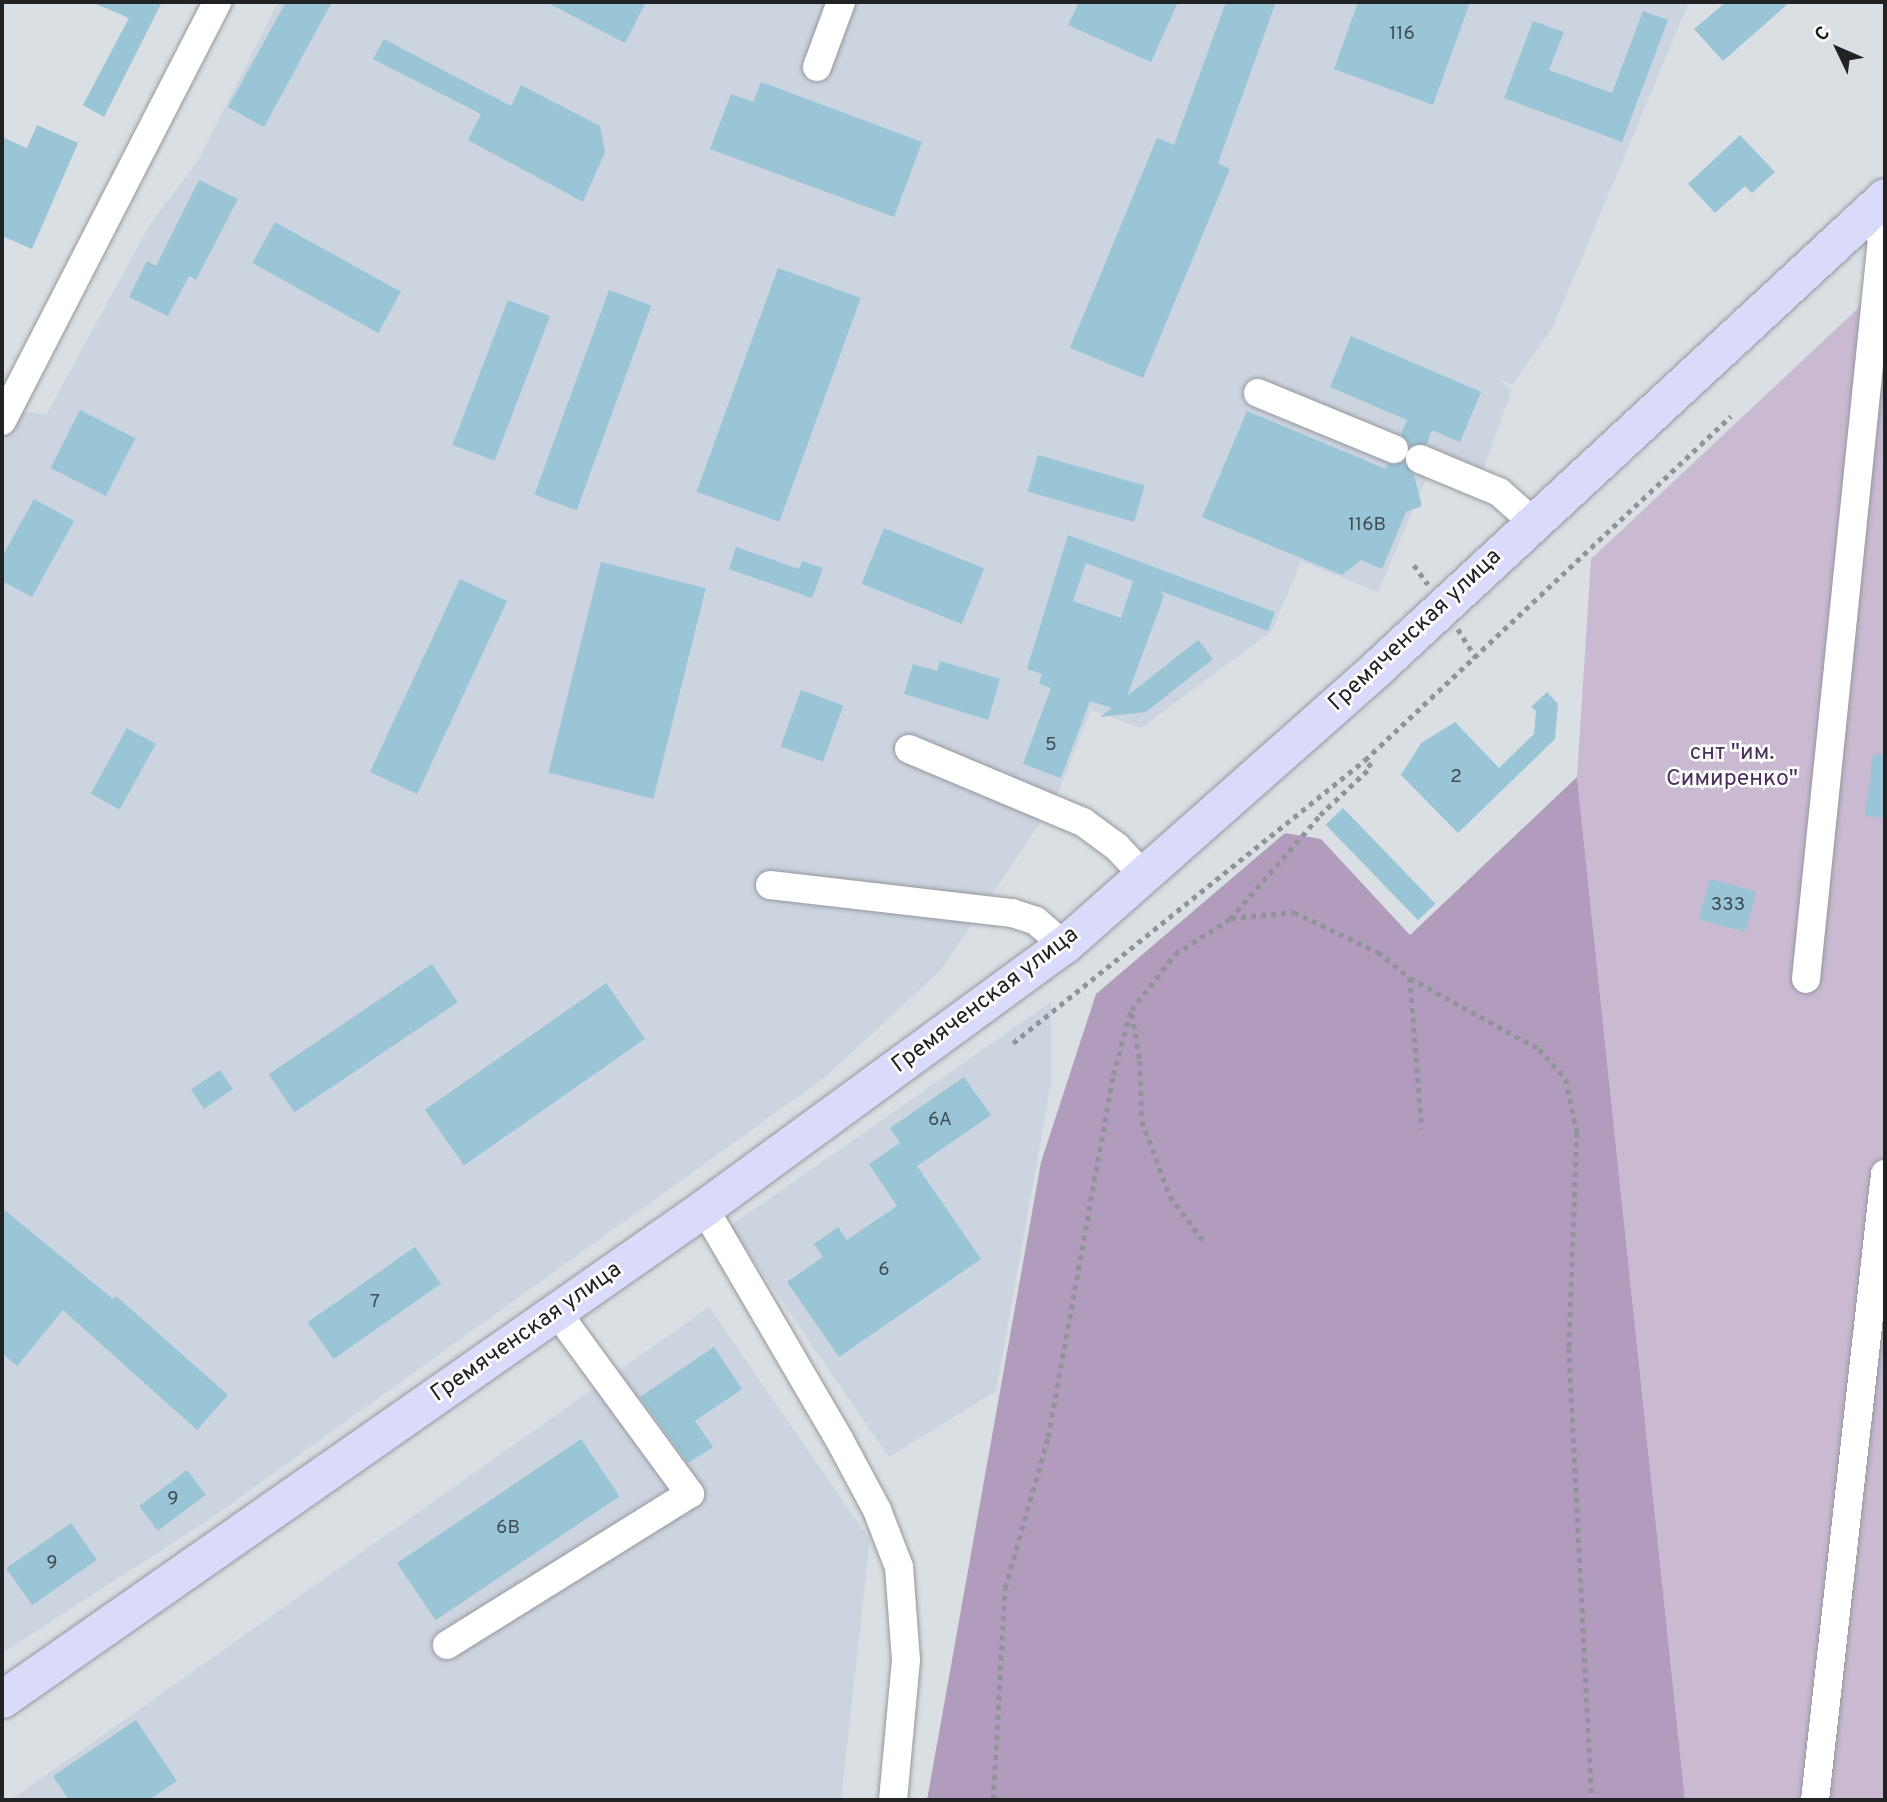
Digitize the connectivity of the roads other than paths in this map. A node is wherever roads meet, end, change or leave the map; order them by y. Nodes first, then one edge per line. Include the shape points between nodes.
1 (217, 2) edge
2 (841, 2) edge
3 (817, 67) dead end
4 (1878, 204) edge
5 (1258, 393) dead end
6 (2, 421) edge
7 (1533, 522) junction
8 (909, 749) dead end
9 (1143, 875) junction
10 (770, 885) dead end
11 (1064, 945) junction
12 (1806, 979) dead end
13 (1885, 1174) edge
14 (704, 1208) junction
15 (557, 1312) junction
16 (447, 1645) dead end
17 (2, 1699) edge
18 (893, 1800) edge
19 (1815, 1800) edge

1 - 6 lane
2 - 3 lane
4 - 7 main road, Гремяченская улица
4 - 12 lane via 1882,239
5 - 7 lane via 1499,492
7 - 9 main road, Гремяченская улица
8 - 9 lane via 1083,822 1117,847
9 - 11 main road, Гремяченская улица
10 - 11 lane via 1012,913 1036,921
11 - 14 main road, Гремяченская улица
13 - 19 lane
14 - 15 main road, Гремяченская улица
14 - 18 lane via 839,1439 877,1510 899,1567 906,1660
15 - 16 lane via 690,1493
15 - 17 main road, Гремяченская улица

